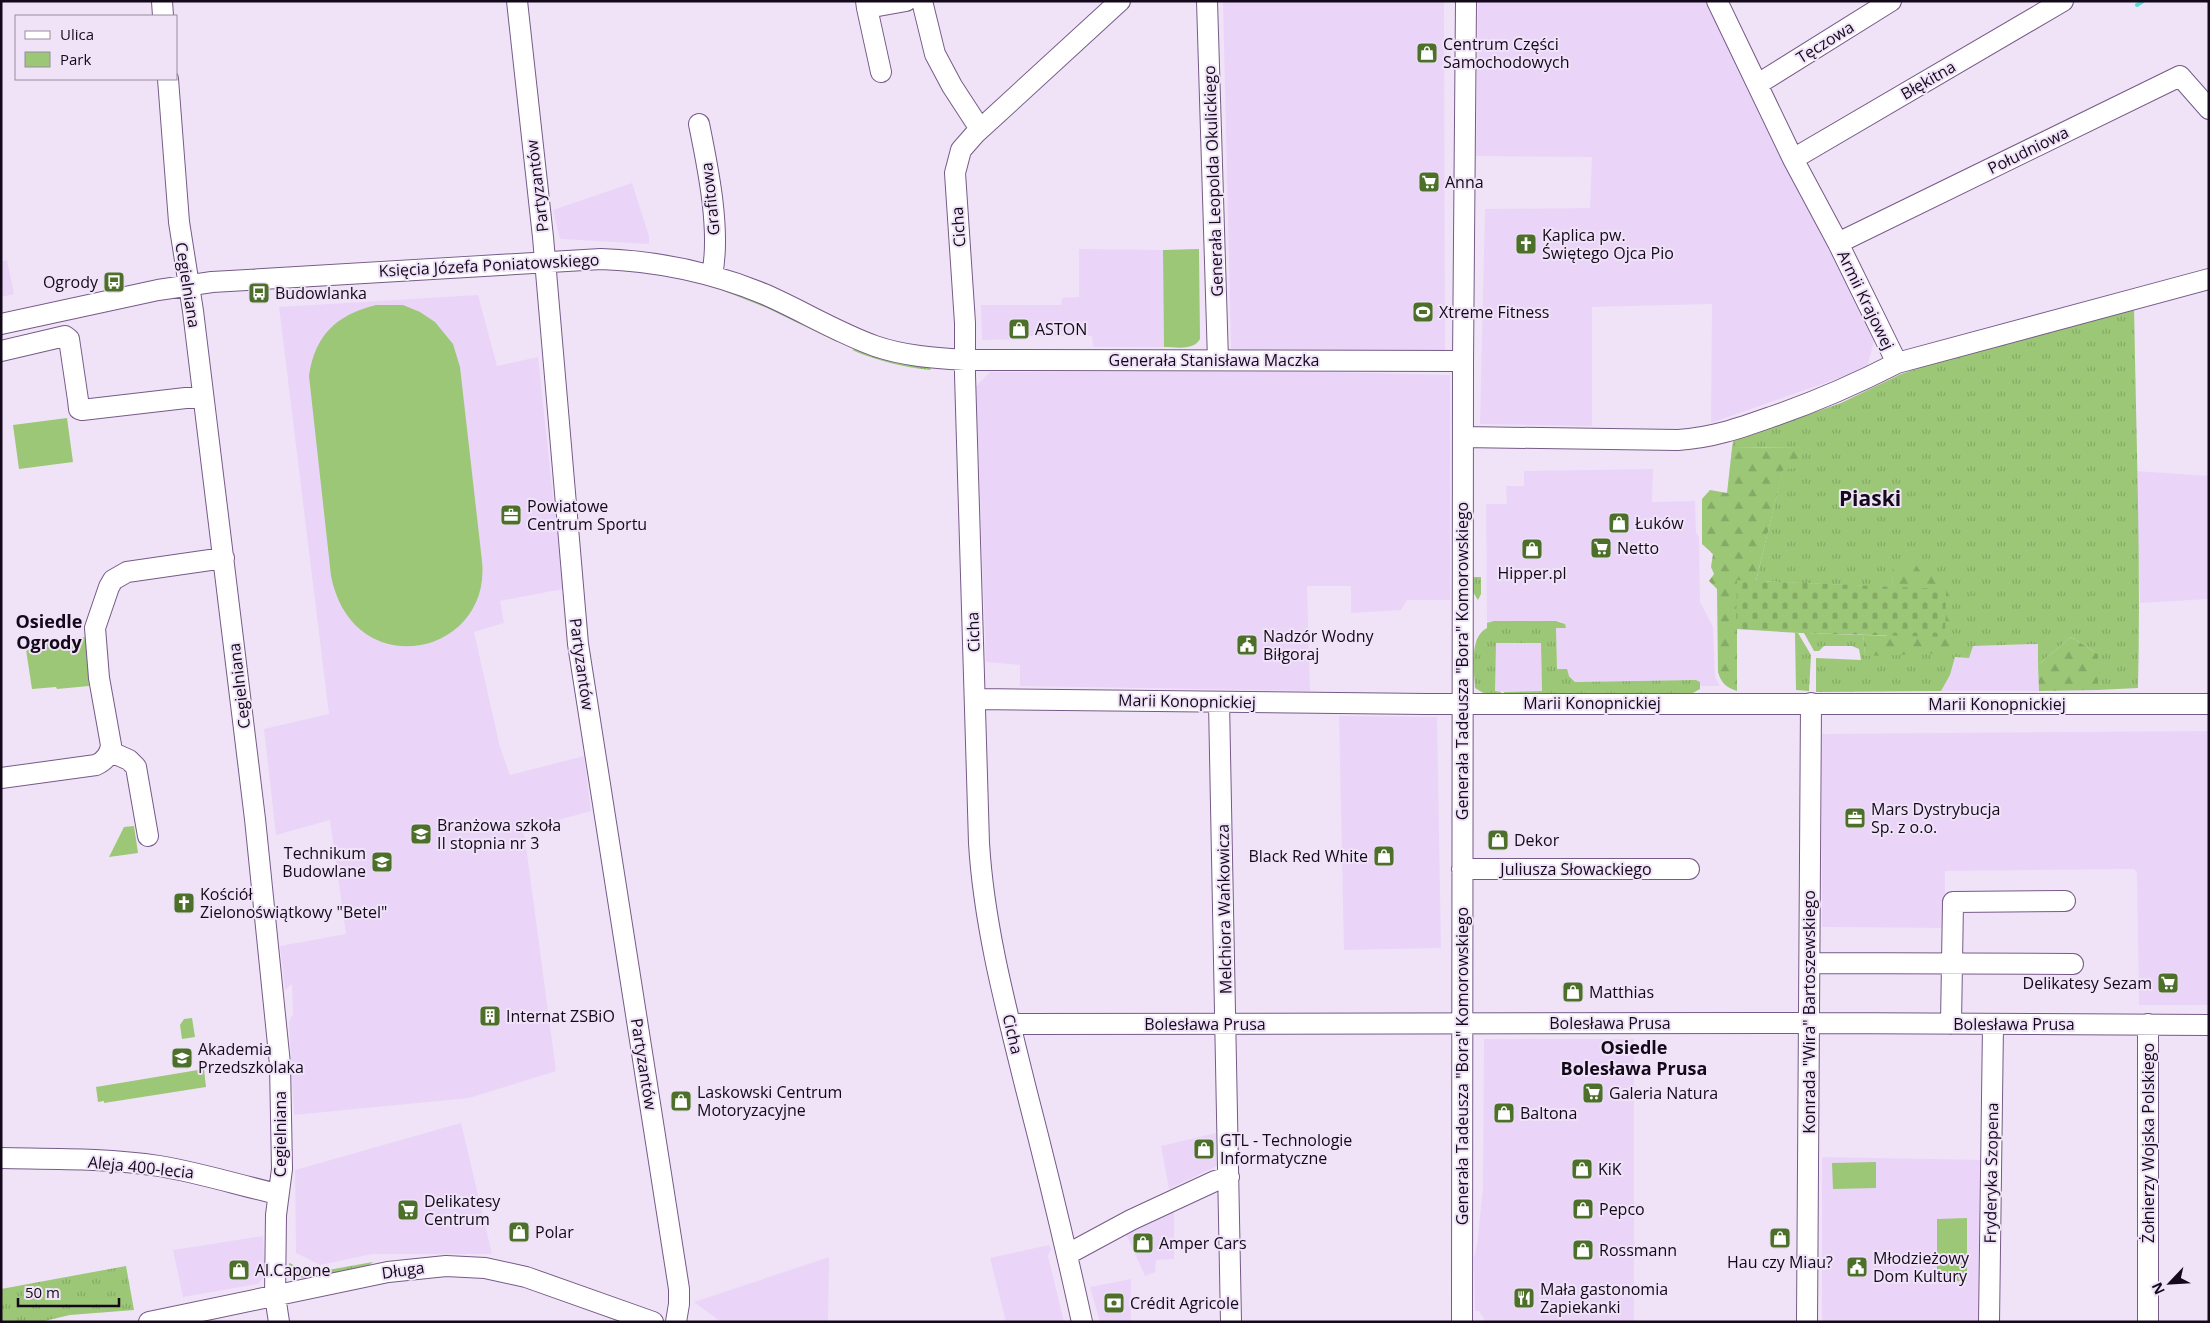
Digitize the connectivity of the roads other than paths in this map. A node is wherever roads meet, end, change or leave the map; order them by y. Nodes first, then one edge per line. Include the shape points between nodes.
1 (162, 1) edge
2 (517, 1) edge
3 (906, 1) edge
4 (922, 1) edge
5 (1120, 1) edge
6 (1207, 1) edge
7 (1466, 1) edge
8 (1717, 1) edge
9 (1891, 1) edge
10 (2063, 1) edge
11 (867, 5) edge
12 (163, 15) edge
13 (881, 72) dead end
14 (168, 80) edge
15 (1758, 84) junction
16 (2209, 109) edge
17 (700, 124) dead end
18 (980, 129) junction
19 (1793, 159) junction
20 (1838, 243) junction
21 (546, 261) junction
22 (712, 275) junction
23 (2209, 279) edge
24 (188, 284) junction
25 (1, 324) edge
26 (1, 351) edge
27 (965, 360) junction
28 (1218, 360) junction
29 (1463, 361) junction
30 (1897, 363) junction
31 (203, 396) junction
32 (1463, 436) junction
33 (224, 558) junction
34 (975, 699) junction
35 (1219, 702) junction
36 (1462, 703) junction
37 (1811, 703) junction
38 (2209, 704) edge
39 (110, 752) junction
40 (1, 778) edge
41 (148, 836) dead end
42 (1462, 869) junction
43 (1689, 869) dead end
44 (2064, 901) dead end
45 (1810, 963) junction
46 (1952, 963) junction
47 (2073, 964) dead end
48 (1951, 1000) junction
49 (1462, 1023) junction
50 (1809, 1023) junction
51 (1010, 1024) junction
52 (1227, 1024) junction
53 (1927, 1024) junction
54 (1951, 1024) junction
55 (2148, 1024) junction
56 (1993, 1025) junction
57 (2209, 1025) edge
58 (1, 1158) edge
59 (1229, 1177) junction
60 (278, 1194) junction
61 (1068, 1254) junction
62 (275, 1296) junction
63 (149, 1322) edge
64 (279, 1322) edge
65 (653, 1322) edge
66 (676, 1322) edge
67 (1082, 1322) edge
68 (1231, 1322) edge
69 (1462, 1322) edge
70 (1807, 1322) edge
71 (1989, 1322) edge
72 (2148, 1322) edge

1 - 12 street
2 - 21 street, Partyzantów
3 - 11 street
4 - 18 street via 935,54
5 - 18 street, Cicha
6 - 28 street, Generała Leopolda Okulickiego
7 - 29 street, Generała Tadeusza "Bora" Komorowskiego
8 - 15 street, Armii Krajowej
9 - 15 street, Tęczowa
10 - 19 street, Błękitna
11 - 13 street
14 - 24 street, Cegielniana via 179,222
15 - 19 street, Armii Krajowej
16 - 20 street, Południowa via 2180,76
17 - 22 street, Grafitowa via 714,239
18 - 27 street, Cicha via 961,150 955,173
19 - 20 street, Armii Krajowej
20 - 30 street, Armii Krajowej
21 - 22 street, Księcia Józefa Poniatowskiego via 639,261
21 - 24 street, Księcia Józefa Poniatowskiego
21 - 66 street, Partyzantów via 577,635 678,1282
22 - 27 street, Księcia Józefa Poniatowskiego via 763,294 876,346 916,356
23 - 30 street, Armii Krajowej
24 - 25 street, Księcia Józefa Poniatowskiego
24 - 31 street, Cegielniana
26 - 31 street via 66,336 79,408 82,410
27 - 28 street, Generała Stanisława Maczka
27 - 34 street, Cicha
28 - 29 street, Generała Stanisława Maczka
29 - 32 street, Generała Tadeusza "Bora" Komorowskiego
30 - 32 street via 1828,396 1708,438
31 - 33 street, Cegielniana
32 - 36 street, Generała Tadeusza "Bora" Komorowskiego
33 - 39 street via 127,572 113,580 95,628
33 - 60 street, Cegielniana via 280,1064 282,1169
34 - 35 street, Marii Konopnickiej
34 - 51 street, Cicha via 984,899
35 - 36 street, Marii Konopnickiej
35 - 52 street, Melchiora Wańkowicza
36 - 37 street, Marii Konopnickiej
36 - 42 street, Generała Tadeusza "Bora" Komorowskiego
37 - 38 street, Marii Konopnickiej
37 - 45 street, Konrada "Wira" Bartoszewskiego
39 - 40 street via 96,766
39 - 41 street via 129,760 136,767
42 - 43 street, Juliusza Słowackiego
42 - 49 street, Generała Tadeusza "Bora" Komorowskiego
44 - 46 street via 1952,902
45 - 46 street
45 - 50 street, Konrada "Wira" Bartoszewskiego
46 - 47 street
46 - 48 street
48 - 53 street
48 - 54 street
49 - 50 street, Bolesława Prusa
49 - 52 street, Bolesława Prusa
49 - 69 street, Generała Tadeusza "Bora" Komorowskiego
50 - 53 street, Bolesława Prusa
50 - 70 street, Konrada "Wira" Bartoszewskiego
51 - 52 street, Bolesława Prusa
51 - 61 street, Cicha
52 - 59 street, Melchiora Wańkowicza
53 - 54 street, Bolesława Prusa
54 - 56 street, Bolesława Prusa
55 - 56 street, Bolesława Prusa
55 - 57 street, Bolesława Prusa
55 - 72 street, Żołnierzy Wojska Polskiego
56 - 71 street, Fryderyka Szopena
58 - 60 street, Aleja 400-lecia via 156,1165
59 - 61 street via 1140,1216
59 - 68 street, Melchiora Wańkowicza
60 - 62 street, Cegielniana
61 - 67 street, Cicha
62 - 63 street, Długa
62 - 64 street, Cegielniana
62 - 65 street, Długa via 398,1270 434,1266 472,1267 526,1277

